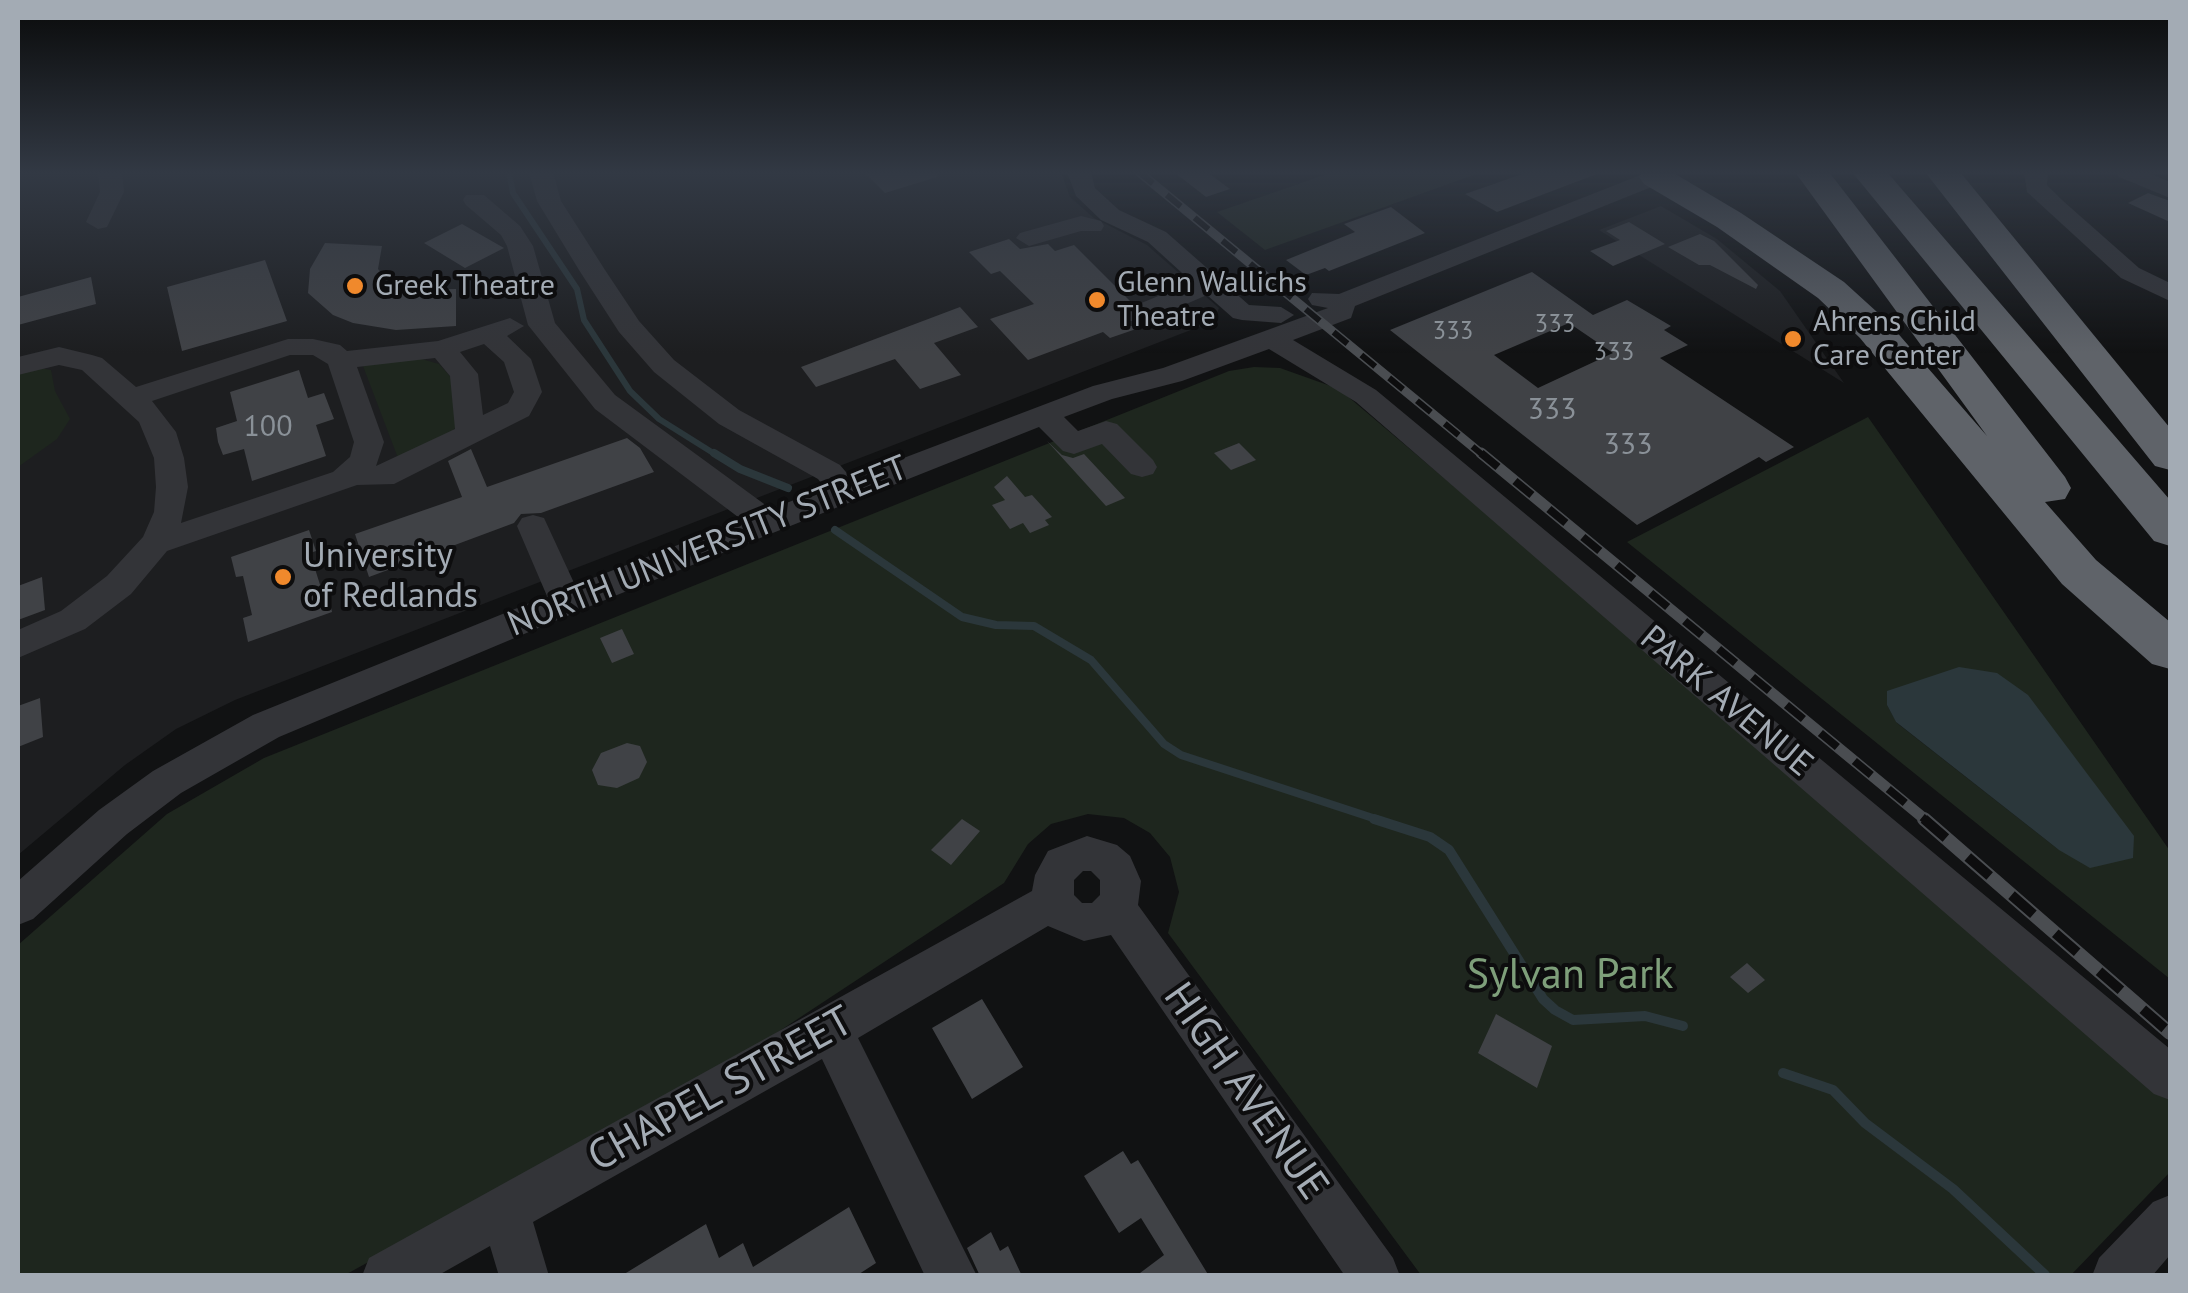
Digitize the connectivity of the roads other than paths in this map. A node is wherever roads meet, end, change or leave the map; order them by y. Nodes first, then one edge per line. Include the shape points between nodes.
1 (511, 232) edge
2 (568, 232) edge
3 (1048, 232) edge
4 (1149, 232) edge
5 (1511, 232) edge
6 (1747, 232) edge
7 (1857, 232) edge
8 (1921, 232) edge
9 (1990, 232) edge
10 (2084, 232) edge
11 (1029, 238) dead end
12 (1212, 283) junction
13 (2170, 293) edge
14 (538, 314) junction
15 (1137, 314) dead end
16 (1277, 327) junction
17 (490, 335) junction
18 (442, 350) junction
19 (341, 360) junction
20 (18, 366) edge
21 (132, 398) junction
22 (1044, 414) junction
23 (470, 434) junction
24 (2170, 456) edge
25 (1142, 467) dead end
26 (352, 474) junction
27 (846, 492) junction
28 (767, 522) junction
29 (532, 526) dead end
30 (2170, 530) edge
31 (156, 543) junction
32 (566, 602) junction
33 (18, 645) edge
34 (2170, 650) edge
35 (1054, 901) junction
36 (18, 906) edge
37 (1116, 908) junction
38 (831, 1030) junction
39 (2170, 1078) edge
40 (505, 1210) junction
41 (2170, 1220) edge
42 (387, 1276) edge
43 (524, 1276) edge
44 (952, 1276) edge
45 (1375, 1276) edge
46 (2117, 1276) edge

1 - 14 street
2 - 27 street via 628,326 664,366 730,417 829,472
3 - 11 street
4 - 12 street, PARK AVENUE
5 - 16 street, NORTH UNIVERSITY STREET via 1342,302 1342,312
6 - 34 highway via 1831,290 1874,330 2080,572
7 - 34 highway
8 - 30 highway
9 - 24 highway
10 - 13 street via 2130,274
12 - 15 street
12 - 16 street, PARK AVENUE via 1242,312
14 - 17 street
14 - 28 street via 605,402
16 - 22 street, NORTH UNIVERSITY STREET via 1172,375
16 - 39 street, PARK AVENUE
17 - 18 street
17 - 23 street via 516,358 526,402
18 - 19 street
18 - 23 street via 464,374
19 - 21 street via 312,347 288,347
19 - 26 street via 369,442
20 - 21 street via 78,358
21 - 31 street via 161,432 169,458 170,512
22 - 25 street via 1074,444 1106,431
22 - 27 street, NORTH UNIVERSITY STREET
23 - 26 street via 382,477
26 - 31 street
27 - 28 street, NORTH UNIVERSITY STREET
28 - 32 street, NORTH UNIVERSITY STREET
29 - 32 street
31 - 33 street via 98,604
32 - 36 street, NORTH UNIVERSITY STREET via 236,741 126,812
35 - 37 street via 1082,920
35 - 37 street via 1056,870 1074,857 1097,856 1122,878
35 - 38 street, CHAPEL STREET
37 - 45 street, HIGH AVENUE
38 - 40 street, CHAPEL STREET
38 - 44 street
40 - 42 street, CHAPEL STREET
40 - 43 street
41 - 46 street

